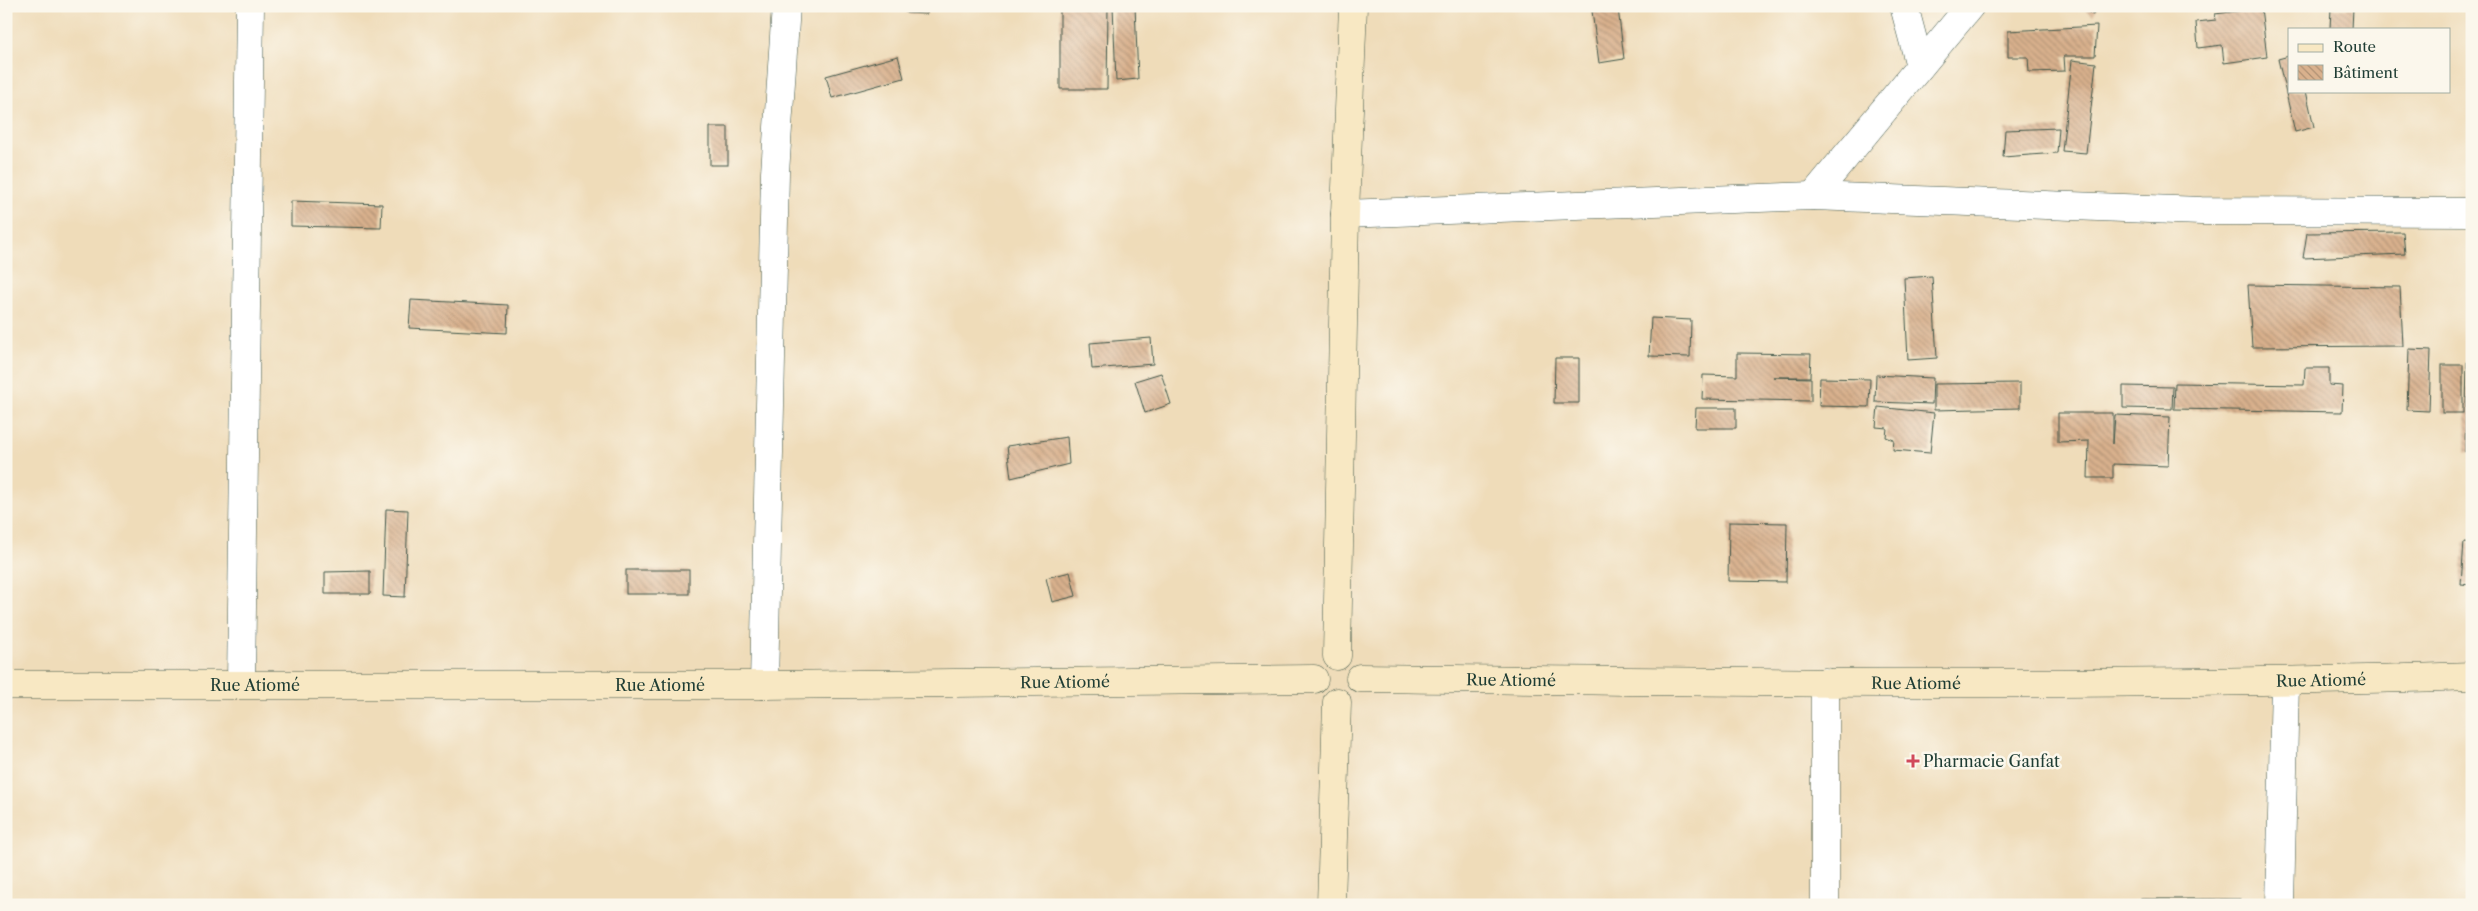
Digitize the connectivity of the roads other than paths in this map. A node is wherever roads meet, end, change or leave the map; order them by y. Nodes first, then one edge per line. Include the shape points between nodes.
1 (250, 6) edge
2 (786, 6) edge
3 (1353, 6) edge
4 (1904, 6) edge
5 (1970, 6) edge
6 (1920, 66) junction
7 (1813, 196) junction
8 (2472, 212) edge
9 (1345, 214) junction
10 (1336, 656) junction
11 (2472, 676) edge
12 (1360, 678) junction
13 (1314, 679) junction
14 (1825, 682) junction
15 (2285, 682) junction
16 (241, 683) junction
17 (6, 685) edge
18 (764, 686) junction
19 (1337, 702) junction
20 (1331, 905) edge
21 (1825, 905) edge
22 (2280, 905) edge

1 - 16 street
2 - 18 street via 775,173
3 - 9 street
4 - 6 street
5 - 6 street
6 - 7 street
7 - 8 street via 2201,211
7 - 9 street
9 - 10 street
10 - 12 street via 1348,658 1357,667
10 - 13 street via 1325,659 1317,667
11 - 15 street, Rue Atiomé
12 - 14 street, Rue Atiomé
12 - 19 street via 1357,689 1348,698
13 - 18 street, Rue Atiomé
13 - 19 street via 1317,690 1325,699
14 - 15 street, Rue Atiomé
14 - 21 street
15 - 22 street
16 - 17 street, Rue Atiomé
16 - 18 street, Rue Atiomé
19 - 20 street

